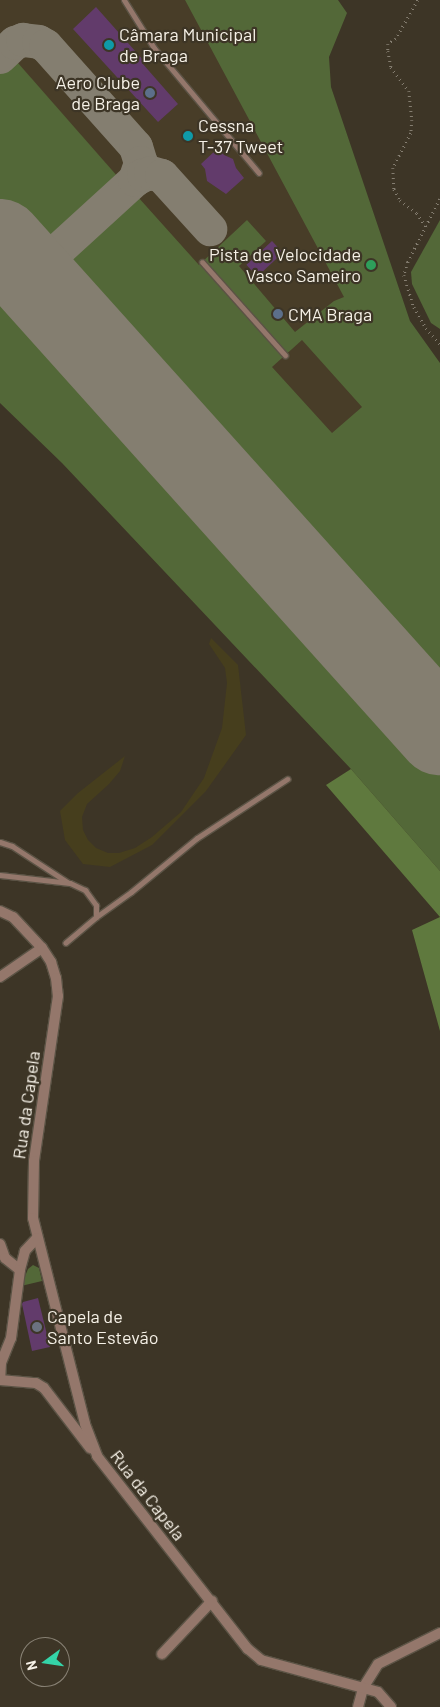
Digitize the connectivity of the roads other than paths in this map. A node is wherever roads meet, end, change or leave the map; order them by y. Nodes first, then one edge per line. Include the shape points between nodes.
1 (124, 0) edge
2 (259, 174) dead end
3 (202, 262) dead end
4 (285, 355) dead end
5 (287, 778) dead end
6 (0, 842) edge
7 (0, 875) edge
8 (70, 883) junction
9 (0, 911) edge
10 (96, 917) junction
11 (65, 943) dead end
12 (42, 948) junction
13 (0, 978) edge
14 (37, 1238) junction
15 (0, 1244) edge
16 (20, 1270) junction
17 (0, 1380) edge
18 (97, 1456) junction
19 (212, 1601) junction
20 (440, 1632) edge
21 (162, 1654) dead end
22 (363, 1688) junction
23 (358, 1707) edge
24 (391, 1707) edge

1 - 2 lane via 154,48
3 - 4 lane
5 - 10 lane via 197,838
6 - 8 lane via 12,846
7 - 8 lane
8 - 10 lane via 85,890 96,905
9 - 12 street, Rua da Capela via 13,917
10 - 11 lane
12 - 13 street
12 - 14 street, Rua da Capela via 51,962 58,996 34,1161 32,1200
14 - 16 street via 25,1251
14 - 18 street, Rua da Capela via 85,1424
15 - 16 street via 4,1258
16 - 17 street via 11,1338 1,1363
17 - 18 street via 36,1383 44,1388
18 - 19 street, Rua da Capela
19 - 21 street
19 - 22 street, Rua da Capela via 261,1660
20 - 22 street via 378,1664
22 - 23 street
22 - 24 street, Rua da Capela via 378,1692

